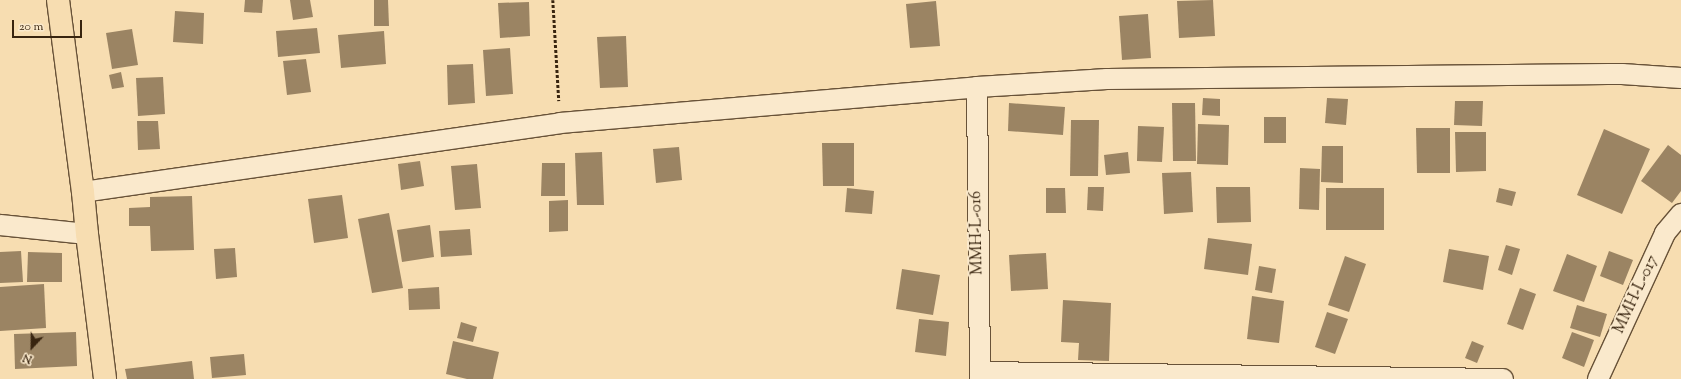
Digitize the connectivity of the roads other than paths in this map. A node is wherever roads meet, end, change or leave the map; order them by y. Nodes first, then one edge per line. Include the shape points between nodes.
1 (58, 0) edge
2 (1681, 78) edge
3 (977, 87) junction
4 (84, 192) junction
5 (1681, 214) edge
6 (0, 225) edge
7 (87, 234) junction
8 (980, 375) edge
9 (105, 379) edge
10 (1503, 379) edge
11 (1598, 379) edge

1 - 4 highway
2 - 3 street via 1622,74 1139,79
3 - 4 street via 560,123
3 - 8 street, MMH-L-016
4 - 7 highway
5 - 11 street, MMH-L-017 via 1665,232
6 - 7 street
7 - 9 highway
8 - 10 street

